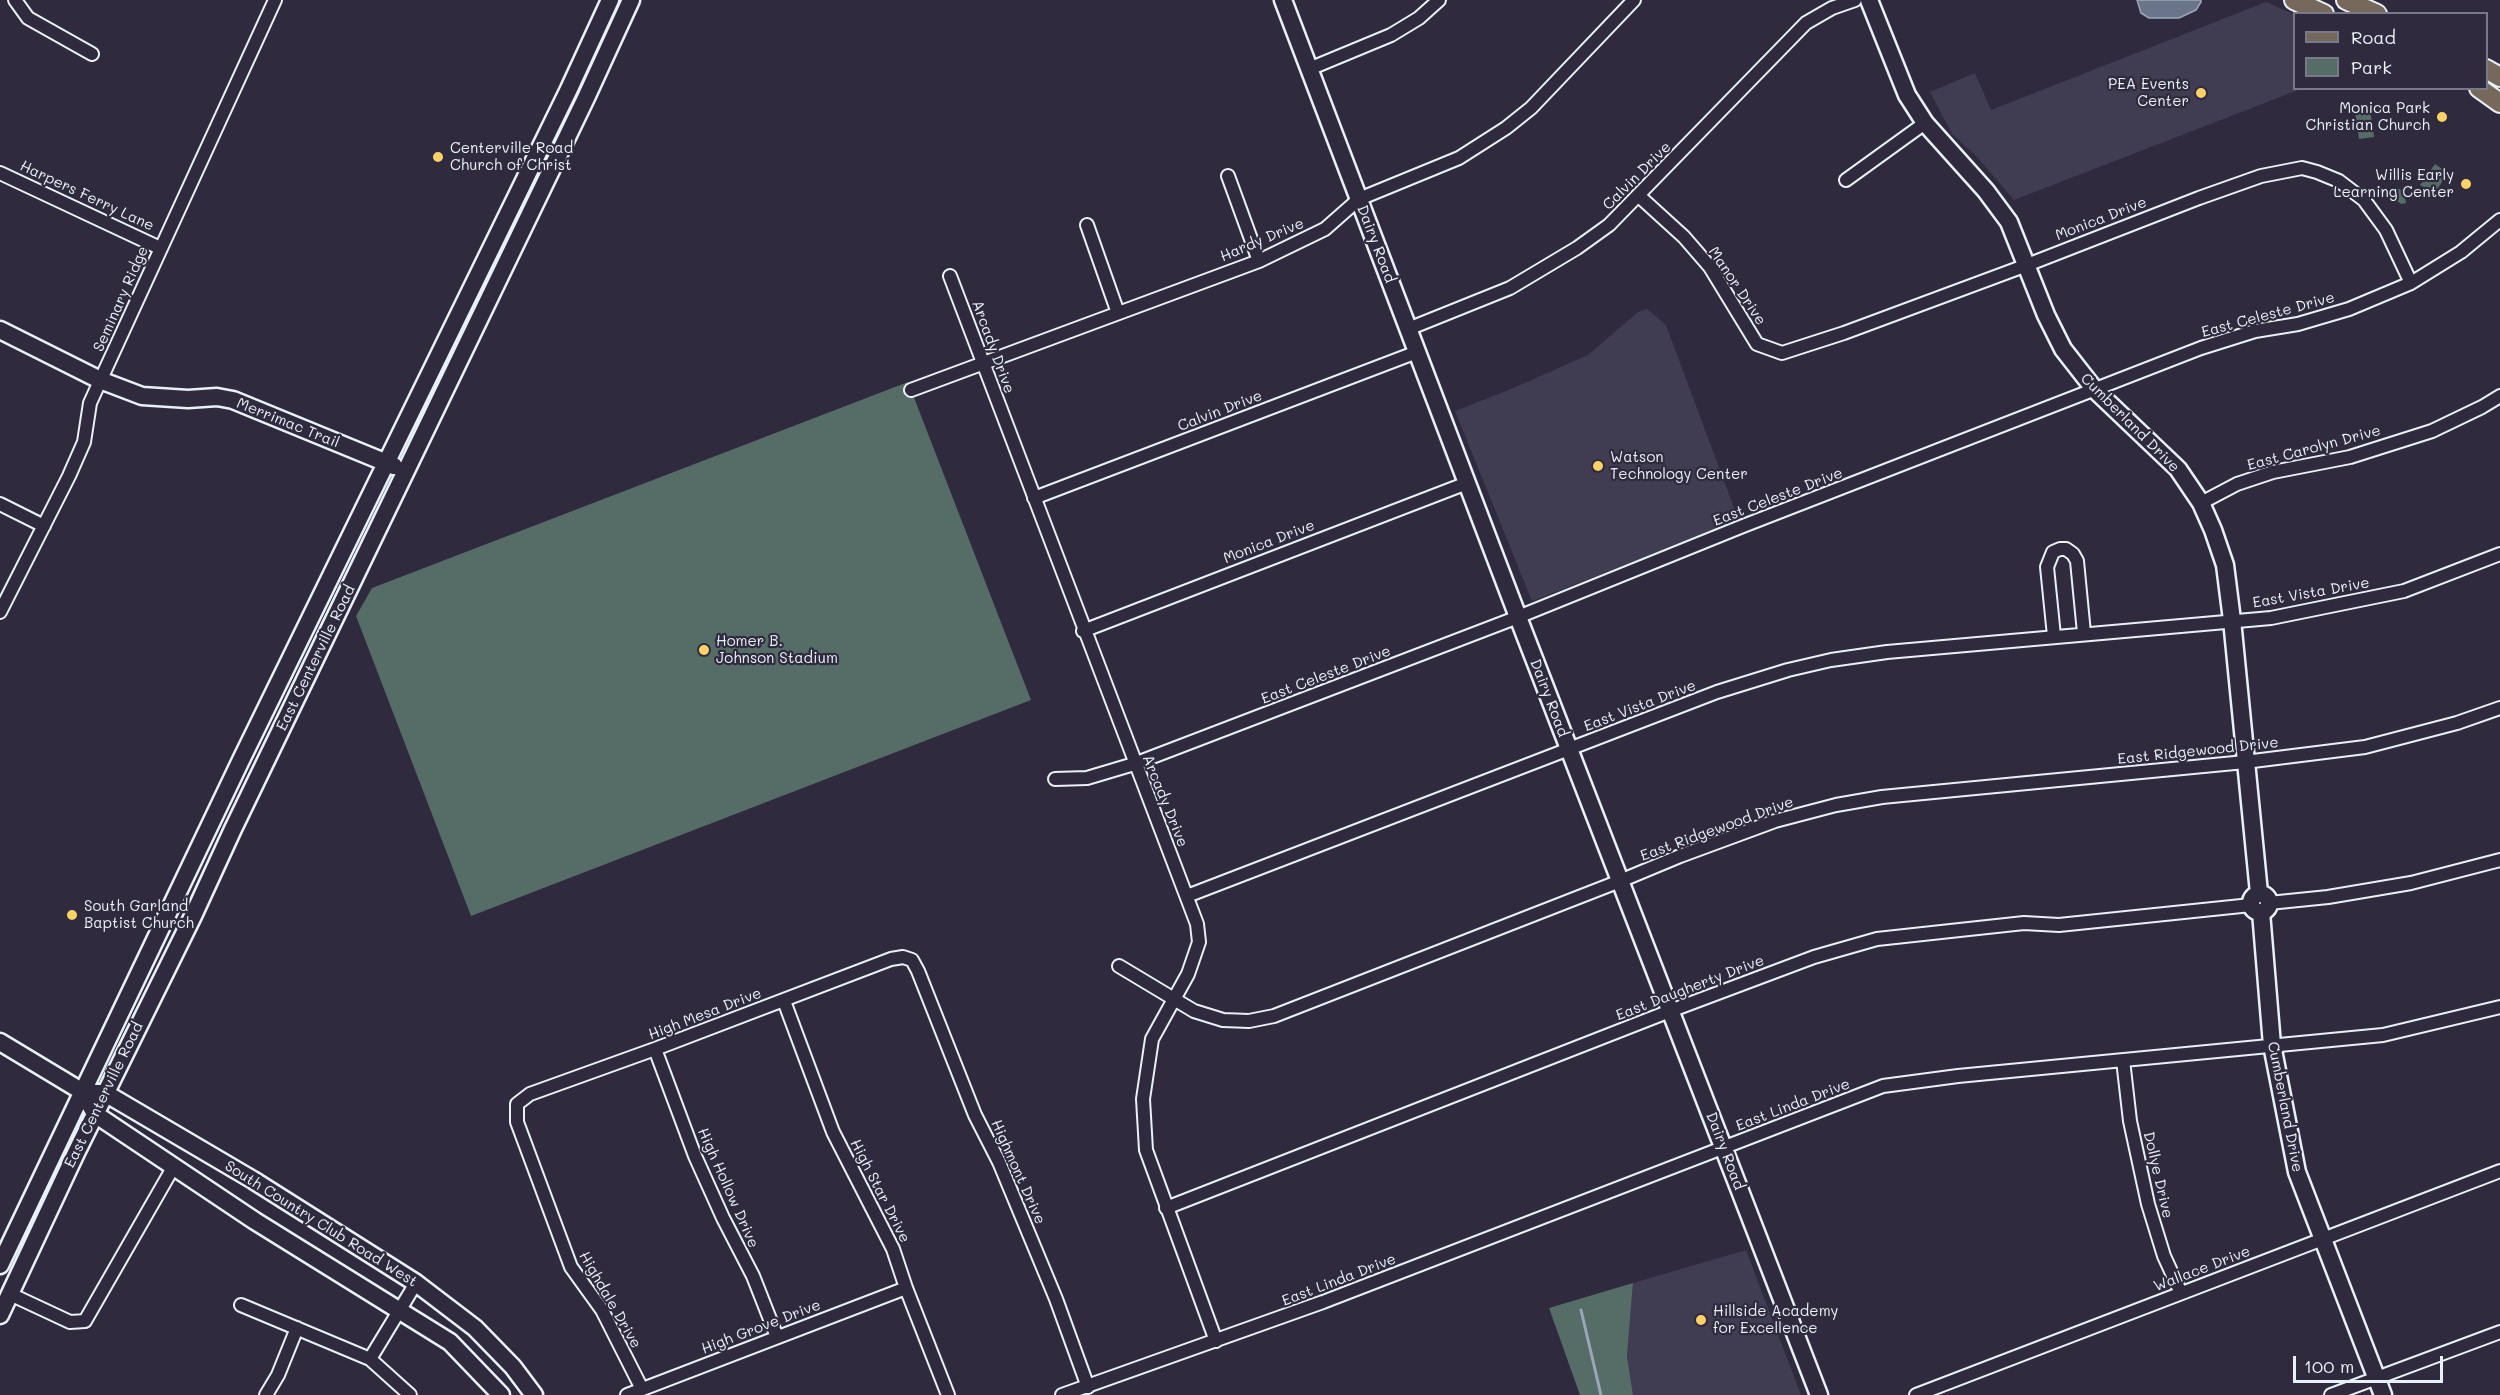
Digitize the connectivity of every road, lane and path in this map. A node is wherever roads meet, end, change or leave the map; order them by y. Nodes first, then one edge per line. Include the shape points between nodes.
1 (15, 0) edge
2 (275, 0) edge
3 (610, 0) edge
4 (631, 0) edge
5 (1283, 0) edge
6 (1439, 0) edge
7 (1634, 0) edge
8 (1855, 0) edge
9 (1869, 0) edge
10 (2294, 0) edge
11 (2347, 0) edge
12 (2320, 12) edge
13 (2373, 12) edge
14 (92, 54) dead end
15 (1309, 69) junction
16 (569, 89) junction
17 (2482, 90) edge
18 (586, 98) junction
19 (2500, 103) edge
20 (1925, 123) junction
21 (0, 173) edge
22 (1228, 176) dead end
23 (1846, 180) dead end
24 (1638, 196) junction
25 (1359, 199) junction
26 (2500, 220) edge
27 (1087, 225) dead end
28 (160, 248) junction
29 (1259, 261) junction
30 (2027, 265) junction
31 (478, 273) junction
32 (950, 276) dead end
33 (498, 281) junction
34 (2411, 283) junction
35 (1118, 313) junction
36 (1408, 329) junction
37 (0, 330) edge
38 (1757, 344) joint
39 (1417, 352) junction
40 (984, 363) junction
41 (100, 380) junction
42 (911, 390) dead end
43 (2095, 390) junction
44 (2500, 396) edge
45 (385, 463) junction
46 (406, 471) junction
47 (1467, 483) junction
48 (1034, 498) junction
49 (2201, 503) junction
50 (0, 504) edge
51 (44, 526) junction
52 (2500, 554) edge
53 (0, 612) edge
54 (1518, 617) junction
55 (2232, 620) junction
56 (1083, 631) junction
57 (2084, 633) junction
58 (2054, 636) junction
59 (2500, 708) edge
60 (1569, 750) junction
61 (2245, 762) junction
62 (1134, 764) junction
63 (1055, 779) dead end
64 (2500, 860) edge
65 (1620, 882) junction
66 (1187, 896) junction
67 (2260, 903) junction
68 (1119, 966) dead end
69 (918, 970) joint
70 (1174, 999) junction
71 (784, 1001) junction
72 (2500, 1007) edge
73 (1670, 1011) junction
74 (0, 1042) edge
75 (2272, 1045) junction
76 (656, 1049) junction
77 (2123, 1060) junction
78 (83, 1092) junction
79 (105, 1093) junction
80 (95, 1114) junction
81 (517, 1122) joint
82 (1723, 1147) junction
83 (174, 1166) junction
84 (2500, 1171) edge
85 (1166, 1208) junction
86 (2323, 1239) junction
87 (0, 1265) edge
88 (416, 1283) junction
89 (906, 1288) junction
90 (2181, 1293) junction
91 (10, 1294) junction
92 (241, 1305) dead end
93 (400, 1312) junction
94 (0, 1315) edge
95 (297, 1328) junction
96 (2500, 1332) edge
97 (777, 1337) junction
98 (1216, 1341) junction
99 (370, 1359) junction
100 (2376, 1378) junction
101 (1088, 1387) junction
102 (642, 1389) junction
103 (266, 1395) edge
104 (410, 1395) edge
105 (501, 1395) edge
106 (534, 1395) edge
107 (627, 1395) edge
108 (948, 1395) edge
109 (1062, 1395) edge
110 (1819, 1395) edge
111 (1916, 1395) edge
112 (2331, 1395) edge
113 (2383, 1395) edge

1 - 14 street via 28,18
2 - 28 street, Seminary Ridge
3 - 16 street, East Centerville Road
4 - 18 street, East Centerville Road
5 - 15 street, Dairy Road
6 - 15 street via 1391,35
7 - 25 street, Hardy Drive via 1531,108 1506,128 1460,159
8 - 24 street, Calvin Drive via 1806,23
9 - 20 street, Cumberland Drive via 1907,95
10 - 12 main road
11 - 13 main road
15 - 25 street, Dairy Road
16 - 18 street
16 - 31 street, East Centerville Road
17 - 19 main road
18 - 33 street, East Centerville Road
20 - 23 street
20 - 30 street, Cumberland Drive via 2009,222
21 - 28 street, Harpers Ferry Lane
22 - 29 street
24 - 36 street, Calvin Drive via 1601,231 1510,288
24 - 38 street, Manor Drive via 1684,237 1710,267
25 - 29 street, Hardy Drive via 1325,229
25 - 36 street, Dairy Road
26 - 34 street, East Celeste Drive via 2461,252
27 - 35 street
28 - 41 street, Seminary Ridge
29 - 35 street, Hardy Drive
30 - 34 street, Monica Drive via 2261,176 2302,168 2339,181 2364,200 2386,230
30 - 38 street, Monica Drive via 1782,353
30 - 43 street, Cumberland Drive via 2063,349
31 - 33 street
31 - 45 street, East Centerville Road
32 - 40 street, Arcady Drive
33 - 46 street, East Centerville Road
34 - 43 street, East Celeste Drive via 2349,309 2201,348
35 - 40 street, Hardy Drive
36 - 39 street, Dairy Road
37 - 41 street, Merrimac Trail
39 - 47 street, Dairy Road
39 - 48 street, Calvin Drive
40 - 42 street, Hardy Drive
40 - 48 street, Arcady Drive
41 - 45 street, Merrimac Trail via 142,396 233,400
41 - 51 street, Seminary Ridge via 90,403 84,442
43 - 49 street, Cumberland Drive via 2178,468
43 - 54 street, East Celeste Drive
44 - 49 street, East Carolyn Drive via 2432,431 2350,457 2273,472 2237,484
45 - 46 street, Merrimac Trail
45 - 78 street, East Centerville Road
46 - 79 street, East Centerville Road via 194,916
47 - 54 street, Dairy Road
47 - 56 street, Monica Drive
48 - 56 street, Arcady Drive
49 - 55 street, Cumberland Drive via 2225,565
50 - 51 street
51 - 53 street, Seminary Ridge
52 - 55 street, East Vista Drive via 2404,591 2271,618
54 - 60 street, Dairy Road
54 - 62 street, East Celeste Drive
55 - 57 street, East Vista Drive
55 - 61 street, Cumberland Drive
56 - 62 street, Arcady Drive
57 - 58 street, East Vista Drive
57 - 58 street via 2077,561 2066,549 2060,549 2053,552 2047,567
58 - 60 street, East Vista Drive via 1831,660 1716,692
59 - 61 street, East Ridgewood Drive via 2365,747
60 - 65 street, Dairy Road
60 - 66 street, East Vista Drive
61 - 65 street, East Ridgewood Drive via 1882,797 1836,805 1775,821
61 - 67 street, Cumberland Drive
62 - 63 street, East Celeste Drive via 1087,778
62 - 66 street, Arcady Drive
64 - 67 street, East Daugherty Drive via 2411,883
65 - 70 street, East Ridgewood Drive via 1274,1016 1249,1021 1223,1020 1194,1011
65 - 73 street, Dairy Road
66 - 70 street, Arcady Drive via 1199,942
67 - 73 street, East Daugherty Drive via 2059,925 2024,922 1877,939 1814,957
67 - 75 street, Cumberland Drive
68 - 70 street, East Ridgewood Drive
69 - 71 street, High Mesa Drive via 912,960 891,959
69 - 101 street, Highmont Drive via 975,1115 999,1162 1056,1299
70 - 85 street, Arcady Drive via 1152,1039 1143,1099 1146,1150
71 - 76 street, High Mesa Drive
71 - 89 street, High Star Drive via 833,1132 893,1249
72 - 75 street, East Linda Drive via 2383,1035
73 - 82 street, Dairy Road
73 - 85 street, East Daugherty Drive
74 - 78 street, South Country Club Road West
75 - 77 street, East Linda Drive
75 - 86 street, Cumberland Drive via 2297,1172
76 - 81 street, High Mesa Drive via 530,1094 517,1104
76 - 97 street, High Hollow Drive via 695,1156 753,1276
77 - 82 street, East Linda Drive via 1883,1086
77 - 90 street, Dollye Drive via 2130,1120 2148,1204 2164,1256
78 - 79 street, South Country Club Road West
78 - 80 street, South Country Club Road West
78 - 87 street, East Centerville Road
79 - 80 street, East Centerville Road
79 - 88 street, South Country Club Road West via 253,1179
80 - 83 street, South Country Club Road West
80 - 91 street, East Centerville Road
81 - 102 street, Highdale Drive via 571,1267 602,1310
82 - 98 street, East Linda Drive
82 - 110 street, Dairy Road
83 - 91 street via 85,1321 70,1322
83 - 93 street, South Country Club Road West
84 - 86 street, Wallace Drive
85 - 98 street, Arcady Drive
86 - 90 street, Wallace Drive
86 - 100 street, Cumberland Drive
88 - 93 street
88 - 106 street, South Country Club Road West via 482,1335
89 - 97 street, High Grove Drive
89 - 108 street, High Star Drive
90 - 111 street, Wallace Drive
91 - 94 street, East Centerville Road
92 - 95 street
93 - 99 street
93 - 105 street, South Country Club Road West via 450,1342
95 - 99 street
95 - 103 street
96 - 100 street
97 - 102 street, High Grove Drive
98 - 101 street, East Linda Drive
99 - 104 street
100 - 112 street
100 - 113 street, Cumberland Drive
101 - 109 street, East Linda Drive
102 - 107 street, High Grove Drive

